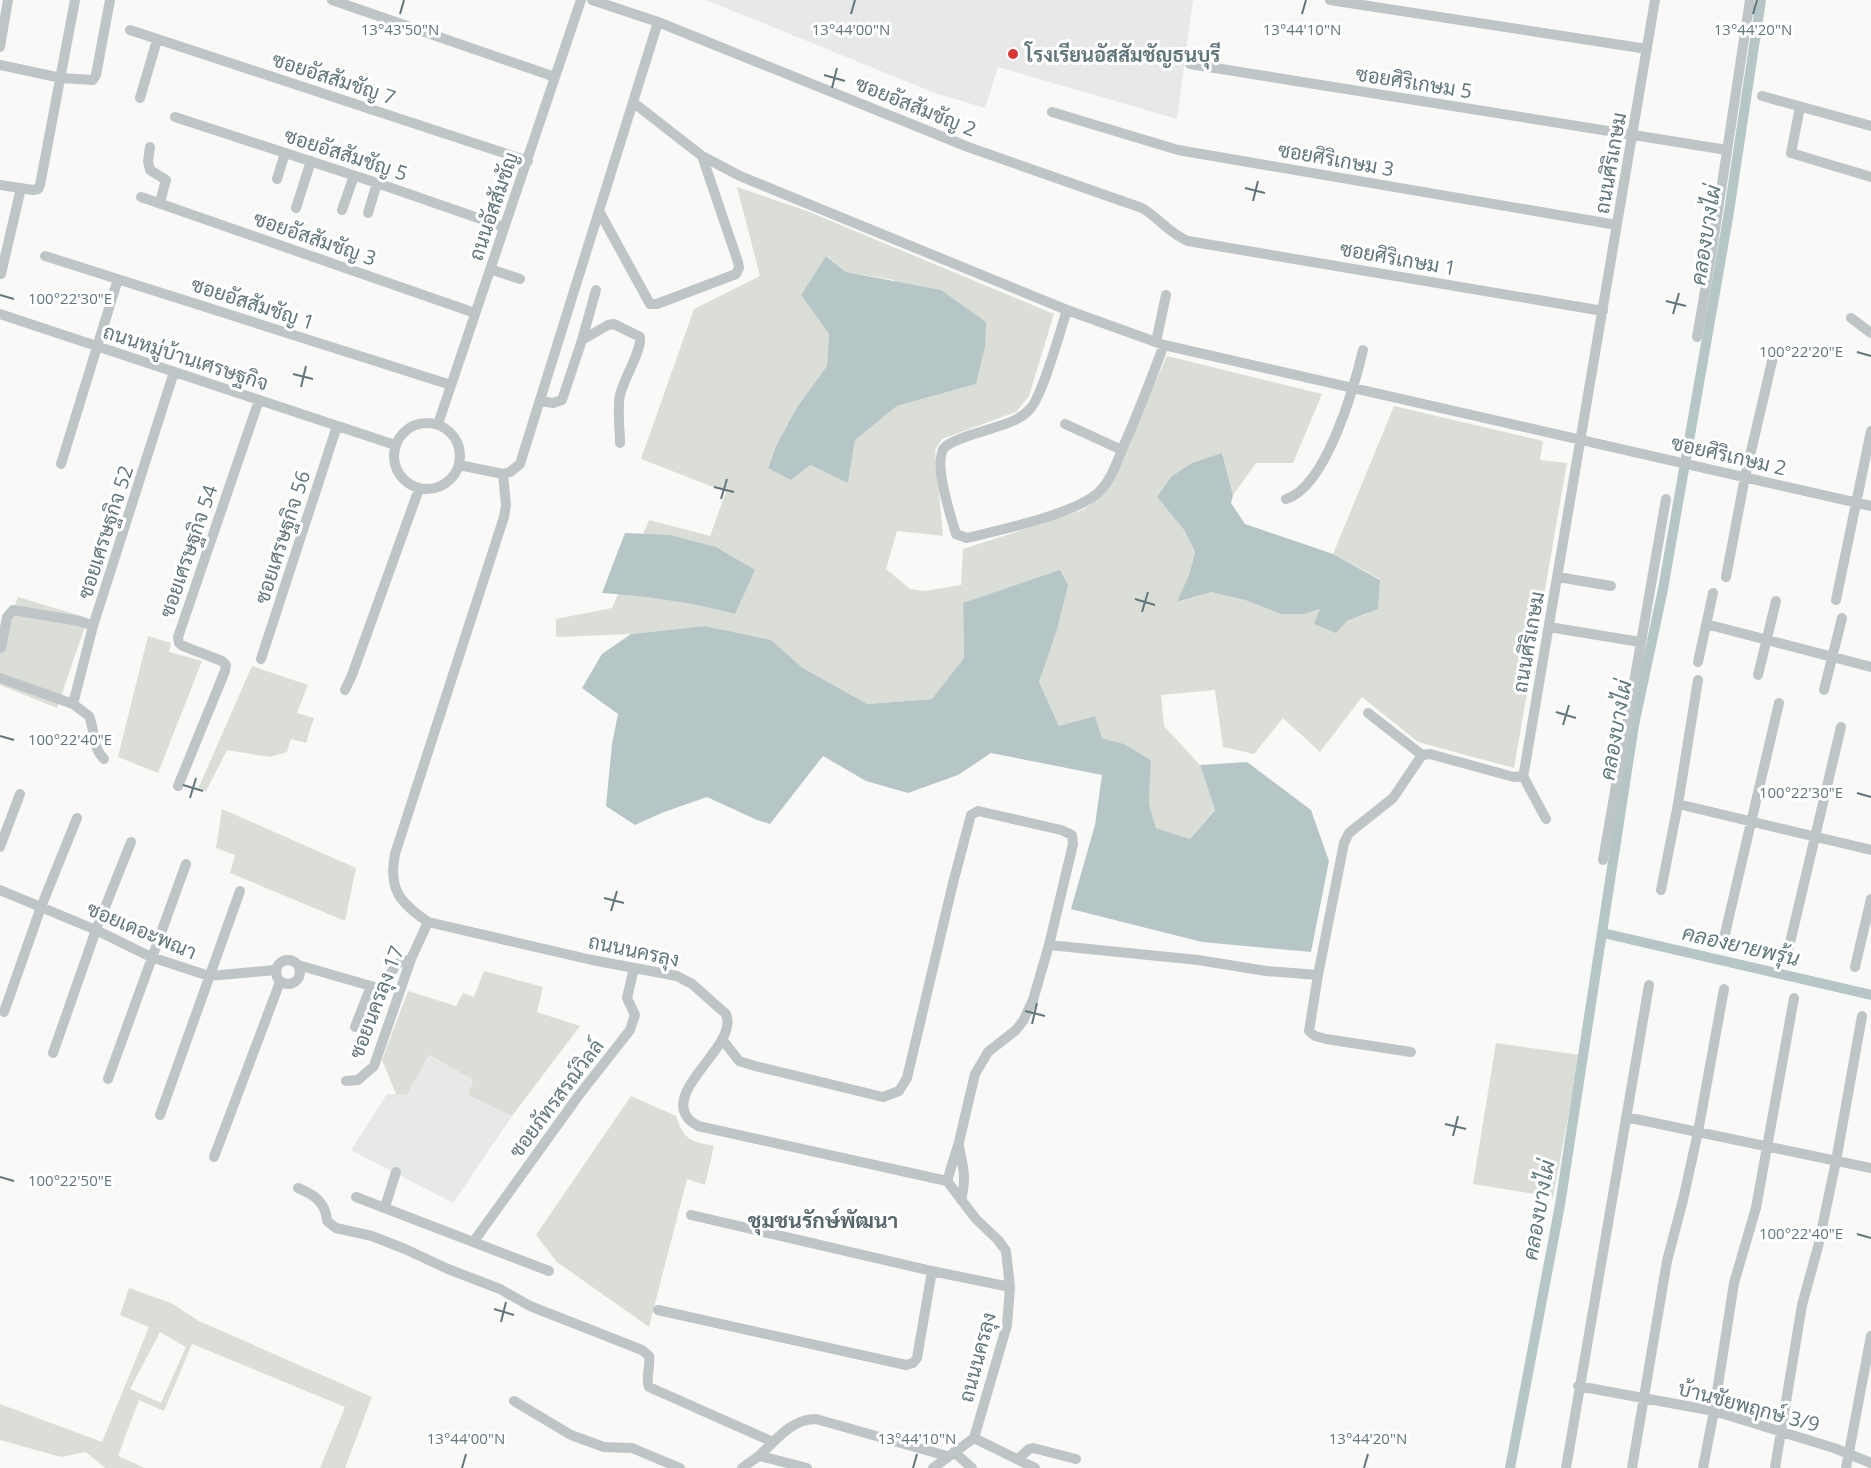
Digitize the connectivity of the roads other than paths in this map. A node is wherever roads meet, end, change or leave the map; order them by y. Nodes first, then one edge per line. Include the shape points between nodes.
1 (8, 0) edge
2 (75, 0) edge
3 (110, 0) edge
4 (332, 0) edge
5 (581, 0) edge
6 (592, 0) edge
7 (1330, 0) edge
8 (1656, 0) edge
9 (1750, 0) edge
10 (658, 22) junction
11 (130, 30) dead end
12 (157, 40) junction
13 (0, 47) edge
14 (1647, 49) junction
15 (1190, 64) dead end
16 (0, 65) edge
17 (555, 77) junction
18 (61, 78) junction
19 (1762, 96) dead end
20 (140, 98) dead end
21 (633, 103) junction
22 (1800, 107) junction
23 (1052, 112) dead end
24 (176, 117) dead end
25 (1871, 126) edge
26 (1633, 136) junction
27 (150, 147) dead end
28 (1727, 150) junction
29 (285, 153) junction
30 (702, 156) junction
31 (310, 161) junction
32 (528, 161) junction
33 (354, 176) junction
34 (1871, 177) edge
35 (277, 179) dead end
36 (377, 183) junction
37 (0, 185) edge
38 (21, 188) junction
39 (141, 197) dead end
40 (160, 202) junction
41 (296, 208) dead end
42 (342, 210) dead end
43 (599, 211) junction
44 (368, 213) dead end
45 (1617, 225) junction
46 (504, 228) junction
47 (1188, 241) joint
48 (45, 256) dead end
49 (490, 269) junction
50 (1, 274) edge
51 (118, 279) junction
52 (520, 279) dead end
53 (596, 290) dead end
54 (1166, 295) dead end
55 (1067, 310) junction
56 (1603, 311) junction
57 (475, 313) junction
58 (0, 314) edge
59 (1851, 318) dead end
60 (1871, 333) edge
61 (1696, 337) dead end
62 (582, 339) junction
63 (1160, 344) junction
64 (96, 346) junction
65 (1363, 350) dead end
66 (1774, 354) dead end
67 (174, 372) junction
68 (451, 385) junction
69 (1354, 389) junction
70 (259, 400) junction
71 (540, 401) junction
72 (438, 424) junction
73 (1065, 424) dead end
74 (337, 426) junction
75 (1871, 431) edge
76 (1580, 439) junction
77 (620, 443) dead end
78 (395, 445) junction
79 (1122, 450) junction
80 (61, 464) dead end
81 (459, 465) junction
82 (503, 474) junction
83 (1745, 477) junction
84 (418, 489) junction
85 (1286, 500) dead end
86 (1666, 500) dead end
87 (1856, 502) junction
88 (1871, 506) edge
89 (1558, 577) junction
90 (1726, 577) dead end
91 (1611, 586) dead end
92 (1713, 594) dead end
93 (1836, 600) dead end
94 (1776, 601) dead end
95 (1842, 618) dead end
96 (1706, 624) junction
97 (93, 626) junction
98 (1549, 627) junction
99 (1767, 639) junction
100 (1640, 642) junction
101 (1, 648) edge
102 (1833, 656) junction
103 (261, 658) dead end
104 (1698, 662) dead end
105 (1871, 667) edge
106 (1758, 675) dead end
107 (0, 678) edge
108 (1698, 680) dead end
109 (345, 690) dead end
110 (1824, 690) dead end
111 (1779, 703) dead end
112 (73, 704) junction
113 (1368, 713) dead end
114 (1841, 727) dead end
115 (1422, 755) junction
116 (104, 759) dead end
117 (1523, 776) junction
118 (178, 786) dead end
119 (20, 794) dead end
120 (1678, 804) junction
121 (77, 818) dead end
122 (1546, 819) dead end
123 (1753, 821) junction
124 (1815, 837) junction
125 (131, 842) dead end
126 (0, 848) edge
127 (1871, 850) edge
128 (1603, 860) dead end
129 (186, 864) dead end
130 (0, 890) edge
131 (1660, 890) dead end
132 (240, 891) dead end
133 (1871, 899) edge
134 (40, 907) junction
135 (428, 922) junction
136 (96, 930) junction
137 (1724, 938) dead end
138 (1049, 945) junction
139 (1789, 947) dead end
140 (151, 957) junction
141 (411, 959) junction
142 (298, 965) junction
143 (1855, 967) dead end
144 (634, 968) junction
145 (275, 970) junction
146 (1318, 975) junction
147 (209, 976) junction
148 (280, 982) junction
149 (1649, 985) dead end
150 (371, 986) junction
151 (1724, 989) dead end
152 (1794, 998) dead end
153 (4, 1012) dead end
154 (1862, 1016) dead end
155 (355, 1027) dead end
156 (722, 1039) junction
157 (1412, 1052) dead end
158 (54, 1053) dead end
159 (108, 1079) dead end
160 (346, 1081) dead end
161 (160, 1115) dead end
162 (1626, 1117) junction
163 (1698, 1132) junction
164 (959, 1142) junction
165 (1767, 1147) junction
166 (214, 1157) dead end
167 (1836, 1161) junction
168 (1871, 1168) edge
169 (396, 1172) dead end
170 (947, 1181) junction
171 (298, 1188) dead end
172 (356, 1197) dead end
173 (961, 1200) junction
174 (385, 1207) junction
175 (691, 1215) dead end
176 (474, 1241) junction
177 (549, 1271) dead end
178 (932, 1271) junction
179 (1010, 1287) junction
180 (658, 1310) dead end
181 (1871, 1336) edge
182 (1578, 1386) junction
183 (1644, 1398) junction
184 (514, 1401) dead end
185 (1714, 1411) junction
186 (1781, 1431) junction
187 (974, 1438) junction
188 (773, 1442) junction
189 (950, 1454) junction
190 (1848, 1455) junction
191 (760, 1456) junction
192 (1018, 1459) junction
193 (1076, 1459) dead end
194 (1871, 1463) edge
195 (680, 1468) edge
196 (742, 1468) edge
197 (807, 1468) edge
198 (933, 1468) edge
199 (972, 1468) edge
200 (1035, 1468) edge
201 (1566, 1468) edge
202 (1632, 1468) edge
203 (1703, 1468) edge
204 (1775, 1468) edge
205 (1846, 1468) edge

1 - 13 street
2 - 18 street
3 - 18 street via 93,80
4 - 17 street
5 - 17 street, ถนนอัสสัมชัญ
6 - 10 street, ซอยอัสสัมชัญ 2
7 - 14 street
8 - 14 street, ถนนศิริเกษม
9 - 28 street
10 - 21 street
10 - 47 street, ซอยอัสสัมชัญ 2 via 969,147 1142,208
11 - 12 street, ซอยอัสสัมชัญ 7
12 - 20 street
12 - 32 street, ซอยอัสสัมชัญ 7
14 - 26 street, ถนนศิริเกษม
15 - 26 street, ซอยศิริเกษม 5
16 - 18 street
17 - 32 street, ถนนอัสสัมชัญ
18 - 38 street via 40,185 33,190
19 - 22 street
21 - 30 street, ซอยศิริเกษม 2
21 - 43 street
22 - 25 street
22 - 34 street via 1791,153
23 - 45 street, ซอยศิริเกษม 3 via 1178,150
24 - 29 street, ซอยอัสสัมชัญ 5
26 - 28 street, ซอยศิริเกษม 5
26 - 45 street, ถนนศิริเกษม
27 - 40 street via 150,170 166,180
28 - 61 street
29 - 31 street, ซอยอัสสัมชัญ 5
29 - 35 street
30 - 43 street via 738,262 736,274 650,304
30 - 55 street, ซอยศิริเกษม 2 via 751,180
31 - 33 street, ซอยอัสสัมชัญ 5
31 - 41 street
32 - 46 street, ถนนอัสสัมชัญ
33 - 36 street, ซอยอัสสัมชัญ 5
33 - 42 street
36 - 44 street
36 - 46 street, ซอยอัสสัมชัญ 5
37 - 38 street
38 - 50 street
39 - 40 street, ซอยอัสสัมชัญ 3
40 - 57 street, ซอยอัสสัมชัญ 3
43 - 71 street
45 - 56 street, ถนนศิริเกษม
46 - 49 street, ถนนอัสสัมชัญ
47 - 56 street, ซอยศิริเกษม 1
48 - 51 street, ซอยอัสสัมชัญ 1
49 - 52 street
49 - 57 street, ถนนอัสสัมชัญ
51 - 64 street
51 - 68 street, ซอยอัสสัมชัญ 1
53 - 62 street
54 - 63 street
55 - 63 street, ซอยศิริเกษม 2
55 - 79 street via 1030,409 1009,423 955,441 941,453 940,470 956,534 967,538 1018,525 1091,498 1107,482
56 - 76 street, ถนนศิริเกษม
57 - 68 street, ถนนอัสสัมชัญ
58 - 64 street, ถนนหมู่บ้านเศรษฐกิจ
59 - 60 street
62 - 71 street via 566,394 553,403
62 - 77 street via 614,324 640,337 620,394
63 - 69 street, ซอยศิริเกษม 2
63 - 79 street
64 - 67 street, ถนนหมู่บ้านเศรษฐกิจ
64 - 80 street
65 - 69 street
66 - 83 street
67 - 70 street, ถนนหมู่บ้านเศรษฐกิจ
67 - 97 street, ซอยเศรษฐกิจ 52
68 - 72 street, ถนนอัสสัมชัญ
69 - 76 street, ซอยศิริเกษม 2
69 - 85 street via 1313,478 1295,497
70 - 74 street, ถนนหมู่บ้านเศรษฐกิจ
70 - 118 street, ซอยเศรษฐกิจ 54 via 178,637 183,646 226,665
71 - 82 street via 520,464
72 - 78 street via 415,425
72 - 81 street via 458,442
73 - 79 street
74 - 78 street, ถนนหมู่บ้านเศรษฐกิจ
74 - 103 street, ซอยเศรษฐกิจ 56
75 - 87 street
76 - 83 street, ซอยศิริเกษม 2
76 - 89 street, ถนนศิริเกษม
78 - 84 street via 397,471
81 - 82 street
81 - 84 street via 443,486
82 - 135 street, ถนนนครลุง via 504,517 393,867 398,895 410,910
83 - 87 street, ซอยศิริเกษม 2
83 - 90 street
84 - 109 street
86 - 100 street
87 - 88 street, ซอยศิริเกษม 2
87 - 93 street
89 - 91 street
89 - 98 street, ถนนศิริเกษม
92 - 96 street
94 - 99 street
95 - 102 street
96 - 99 street
96 - 104 street
97 - 101 street via 13,610 7,617
97 - 112 street, ซอยเศรษฐกิจ 52
98 - 100 street
98 - 117 street, ถนนศิริเกษม
99 - 102 street
99 - 106 street
100 - 128 street
102 - 105 street
102 - 110 street
107 - 112 street
108 - 120 street
111 - 123 street
112 - 116 street via 89,716 96,747
113 - 115 street
114 - 124 street
115 - 117 street
115 - 146 street via 1393,798 1349,833 1344,843
117 - 122 street
119 - 126 street
120 - 123 street
120 - 131 street
121 - 134 street
123 - 124 street
123 - 137 street
124 - 127 street
124 - 139 street
125 - 136 street
129 - 140 street
130 - 134 street, ซอยเดอะพณา
132 - 147 street
133 - 143 street
134 - 136 street, ซอยเดอะพณา
134 - 153 street
135 - 141 street, ซอยนครลุง 17
135 - 144 street, ถนนนครลุง
136 - 140 street, ซอยเดอะพณา
136 - 158 street
138 - 146 street
138 - 156 street via 1074,844 1072,834 978,811 969,819 907,1078 899,1091 883,1097 755,1066 739,1061
138 - 164 street via 1023,1022 988,1052 975,1074
140 - 147 street, ซอยเดอะพณา
140 - 159 street
141 - 150 street via 396,964 378,988
141 - 160 street, ซอยนครลุง 17 via 374,1066 358,1080
142 - 145 street, ซอยเดอะพณา via 286,960
142 - 148 street via 300,976 295,983
142 - 150 street, ซอยเดอะพณา
144 - 156 street, ถนนนครลุง via 677,976 692,984 726,1014 728,1028
144 - 176 street, ซอยภัทรสรณ์วิลล์ via 627,998 635,1015 630,1030
145 - 147 street, ซอยเดอะพณา
145 - 148 street
146 - 157 street via 1310,1031 1315,1036
147 - 161 street
148 - 166 street
149 - 162 street
150 - 155 street
151 - 163 street
152 - 165 street
154 - 167 street
156 - 170 street, ถนนนครลุง via 684,1095 687,1118 698,1126
162 - 163 street
162 - 182 street
163 - 165 street
163 - 183 street via 1667,1261
164 - 170 street
164 - 173 street via 965,1174
165 - 167 street
165 - 185 street via 1756,1208 1734,1283
167 - 168 street
167 - 186 street via 1803,1300
169 - 174 street
170 - 173 street, ถนนนครลุง
171 - 188 street via 317,1198 327,1221 336,1228 405,1249 531,1306 642,1350 649,1356 649,1387
172 - 174 street
173 - 179 street, ถนนนครลุง via 1006,1251
174 - 176 street
175 - 178 street
176 - 177 street
178 - 179 street
178 - 180 street via 917,1358 906,1365
179 - 187 street, ถนนนครลุง via 1006,1325
181 - 190 street
182 - 183 street, บ้านชัยพฤกษ์ 3/9
182 - 201 street
183 - 185 street, บ้านชัยพฤกษ์ 3/9
183 - 202 street
184 - 195 street via 572,1435 604,1447 632,1448
185 - 186 street, บ้านชัยพฤกษ์ 3/9
185 - 203 street
186 - 190 street, บ้านชัยพฤกษ์ 3/9
186 - 204 street
187 - 189 street
187 - 192 street
188 - 189 street via 796,1422 816,1419
188 - 191 street
189 - 198 street
189 - 199 street
190 - 194 street, บ้านชัยพฤกษ์ 3/9
190 - 205 street
191 - 196 street
191 - 197 street
192 - 193 street via 1033,1448
192 - 200 street

